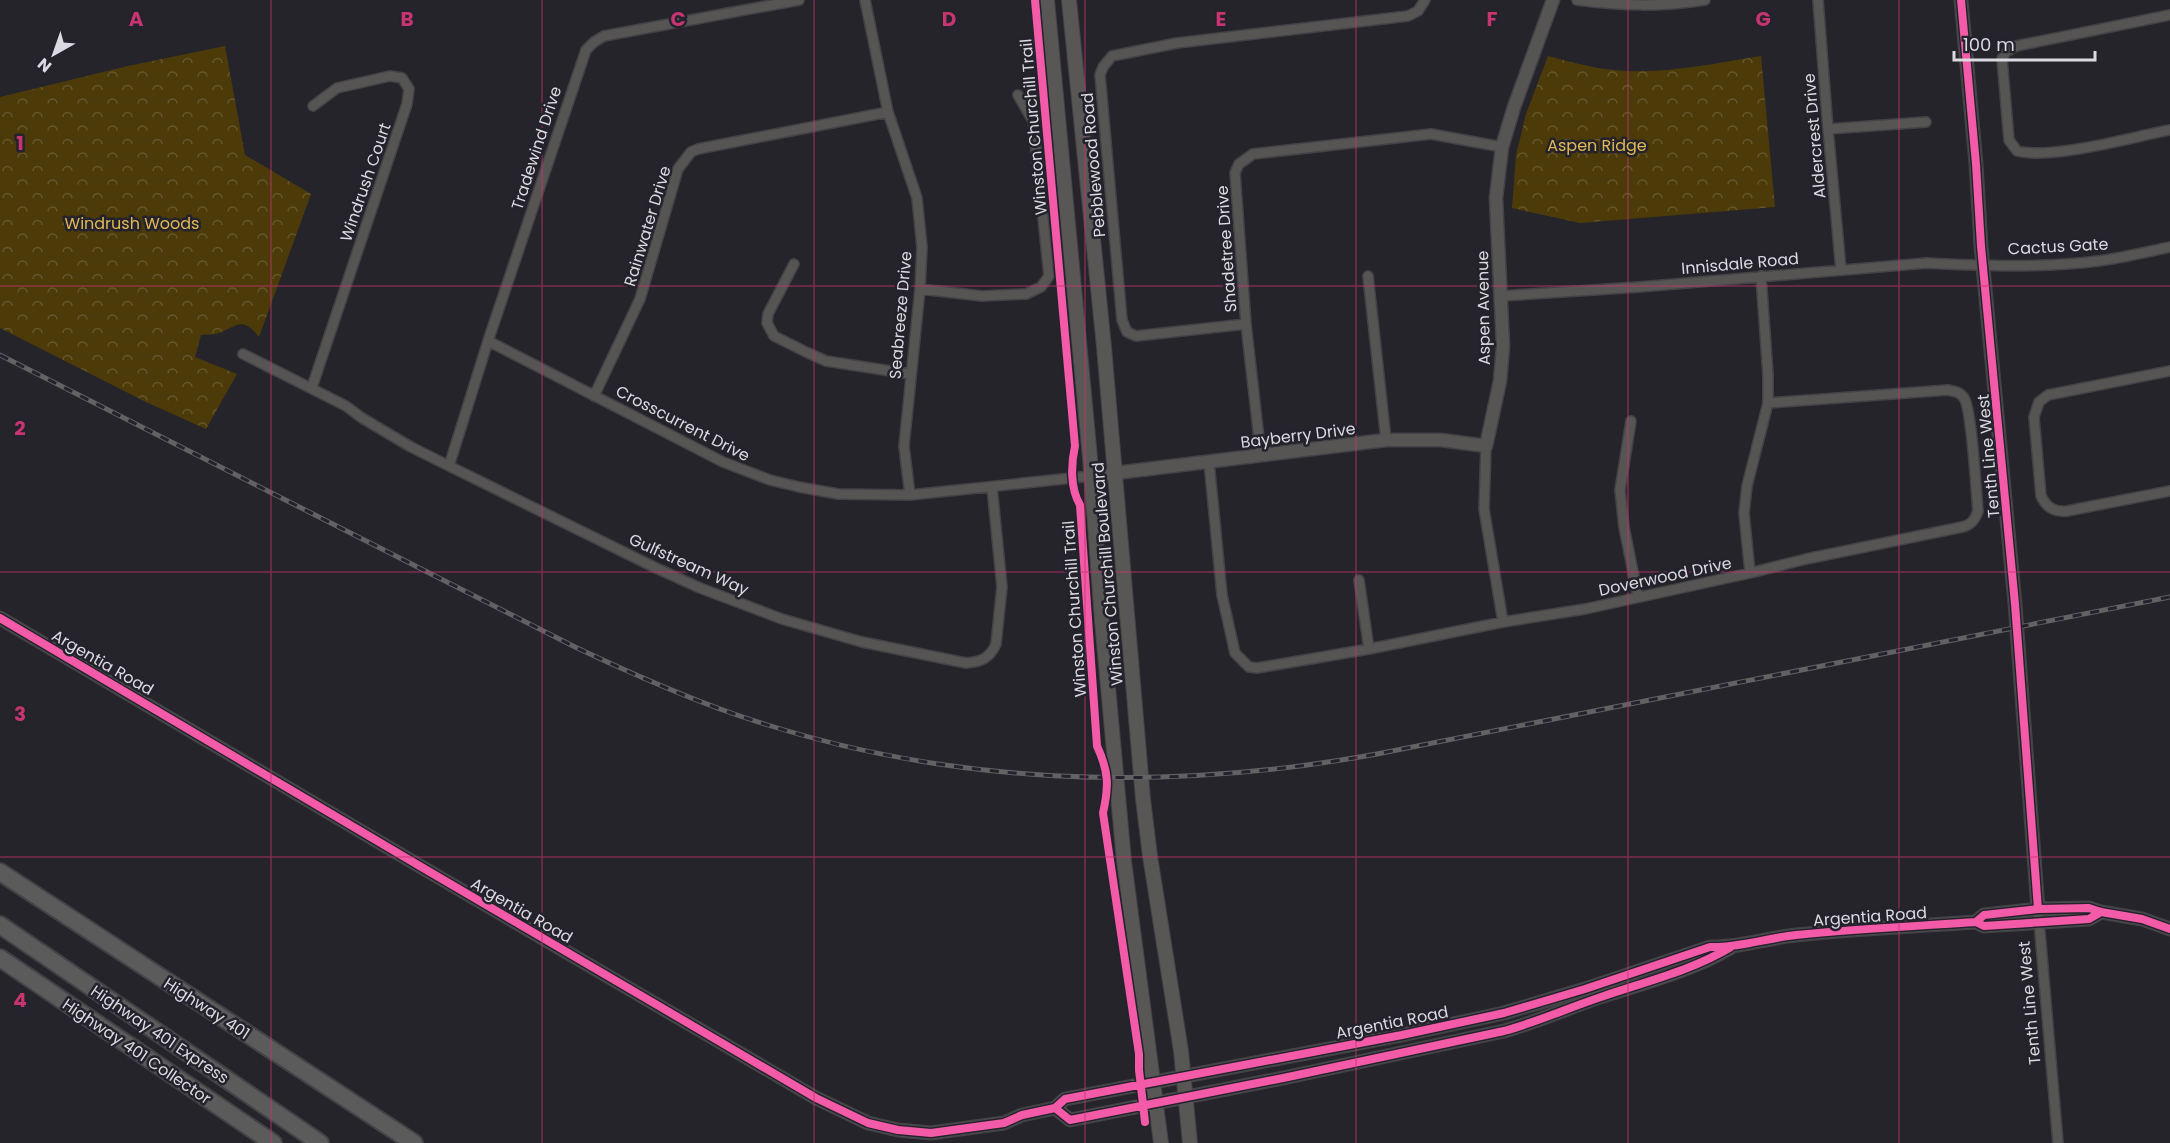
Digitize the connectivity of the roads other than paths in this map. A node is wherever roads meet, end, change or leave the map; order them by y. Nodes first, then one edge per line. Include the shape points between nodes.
1 (799, 0) edge
2 (865, 0) edge
3 (1047, 0) edge
4 (1069, 0) edge
5 (1425, 0) edge
6 (1553, 0) edge
7 (1577, 0) edge
8 (1704, 0) edge
9 (1818, 0) edge
10 (1961, 0) edge
11 (2170, 15) edge
12 (1018, 95) dead end
13 (314, 106) dead end
14 (888, 112) junction
15 (1926, 122) dead end
16 (1827, 129) junction
17 (2170, 130) edge
18 (1502, 147) junction
19 (2170, 247) edge
20 (794, 264) dead end
21 (1983, 265) junction
22 (1841, 270) junction
23 (1368, 276) dead end
24 (1761, 276) junction
25 (920, 289) junction
26 (1501, 296) junction
27 (1246, 324) junction
28 (488, 341) junction
29 (243, 354) dead end
30 (2170, 371) edge
31 (910, 374) junction
32 (312, 387) junction
33 (594, 396) junction
34 (1768, 403) junction
35 (1631, 421) dead end
36 (1386, 440) junction
37 (1486, 446) junction
38 (1261, 456) junction
39 (1209, 462) junction
40 (449, 466) junction
41 (1115, 473) junction
42 (1091, 476) junction
43 (992, 487) junction
44 (2170, 491) edge
45 (910, 495) junction
46 (1750, 573) junction
47 (1359, 580) dead end
48 (1638, 597) junction
49 (0, 618) edge
50 (1503, 622) junction
51 (1369, 649) junction
52 (0, 872) edge
53 (2038, 909) junction
54 (2102, 912) junction
55 (1976, 922) junction
56 (2039, 923) junction
57 (0, 925) edge
58 (2170, 929) edge
59 (1731, 947) junction
60 (0, 958) edge
61 (1183, 1076) junction
62 (1153, 1082) junction
63 (1185, 1098) junction
64 (1156, 1104) junction
65 (1054, 1108) junction
66 (273, 1143) edge
67 (320, 1143) edge
68 (414, 1143) edge
69 (1161, 1143) edge
70 (1190, 1143) edge
71 (2058, 1143) edge

1 - 28 street, Tradewind Drive via 604,36 586,50
2 - 14 street, Seabreeze Drive
3 - 42 main road, Winston Churchill Boulevard
4 - 41 main road, Winston Churchill Boulevard
5 - 27 street, Pebblewood Road via 1418,11 1408,16 1177,44 1112,56 1103,67 1100,75 1122,320 1127,332 1136,336
6 - 18 street, Aspen Avenue
7 - 8 street via 1640,7
9 - 16 street, Aldercrest Drive
10 - 21 street, Tenth Line West
11 - 17 street via 2016,46 2002,59 2009,140 2017,151 2058,152
12 - 25 street via 1033,121 1049,276 1041,287 1026,294 982,296
13 - 32 street, Windrush Court via 337,87 390,76 402,78 409,89 407,105
14 - 25 street, Seabreeze Drive via 916,198 922,248
14 - 33 street, Rainwater Drive via 691,152 678,169 640,299
15 - 16 street
16 - 22 street, Aldercrest Drive
18 - 26 street, Aspen Avenue via 1496,198
18 - 27 street, Shadetree Drive via 1431,134 1253,154 1246,158 1235,172
19 - 21 street, Cactus Gate via 2097,261
20 - 31 street via 768,314 767,323 774,336 826,361
21 - 22 street, Innisdale Road via 1927,263
21 - 53 street, Tenth Line West via 2017,627
22 - 24 street, Innisdale Road
23 - 36 street
24 - 26 street, Innisdale Road
24 - 34 street
25 - 31 street, Seabreeze Drive
26 - 37 street, Aspen Avenue via 1500,381
27 - 38 street, Shadetree Drive
28 - 33 street, Crosscurrent Drive
28 - 40 street, Tradewind Drive
29 - 32 street, Gulfstream Way
30 - 44 street via 2048,395 2038,402 2034,417 2041,496 2052,509 2067,511
31 - 45 street, Seabreeze Drive via 904,446
32 - 40 street, Gulfstream Way
33 - 45 street, Crosscurrent Drive via 723,462 770,480 838,494
34 - 46 street via 1744,513
34 - 46 street, Doverwood Drive via 1958,392 1965,399 1969,418 1978,511 1968,526
35 - 48 street via 1620,490
36 - 37 street, Bayberry Drive via 1441,440
36 - 38 street, Bayberry Drive
37 - 50 street, Aspen Avenue via 1484,509
38 - 39 street, Bayberry Drive
39 - 41 street, Bayberry Drive
39 - 51 street, Doverwood Drive via 1222,594 1235,653 1249,667 1257,668
40 - 43 street, Gulfstream Way via 656,568 751,608 862,642 966,663 986,658 996,644 1002,587
41 - 42 street, Bayberry Drive
41 - 61 main road, Winston Churchill Boulevard via 1143,799
42 - 43 street, Crosscurrent Drive
42 - 62 main road, Winston Churchill Boulevard via 1124,861
43 - 45 street, Crosscurrent Drive
46 - 48 street, Doverwood Drive
47 - 51 street
48 - 50 street, Doverwood Drive
49 - 65 street, Argentia Road via 728,1047 868,1123 898,1130 950,1132 1004,1123
50 - 51 street, Doverwood Drive
52 - 68 highway, Highway 401
53 - 54 street, Argentia Road via 2089,908
53 - 55 street, Argentia Road via 1984,915
53 - 56 street, Tenth Line West
54 - 56 street, Argentia Road via 2089,919
54 - 58 street, Argentia Road
55 - 56 street, Argentia Road via 1984,926
55 - 59 street, Argentia Road via 1788,936
56 - 71 street, Tenth Line West
57 - 67 highway, Highway 401 Express
59 - 61 street, Argentia Road via 1710,947 1497,1015
59 - 63 street, Argentia Road via 1713,958 1527,1025
60 - 66 highway, Highway 401 Collector
61 - 62 street, Argentia Road
61 - 63 main road, Winston Churchill Boulevard
62 - 64 main road, Winston Churchill Boulevard
62 - 65 street, Argentia Road via 1065,1099
63 - 64 street, Argentia Road
63 - 70 main road, Winston Churchill Boulevard
64 - 65 street, Argentia Road via 1070,1120
64 - 69 main road, Winston Churchill Boulevard

